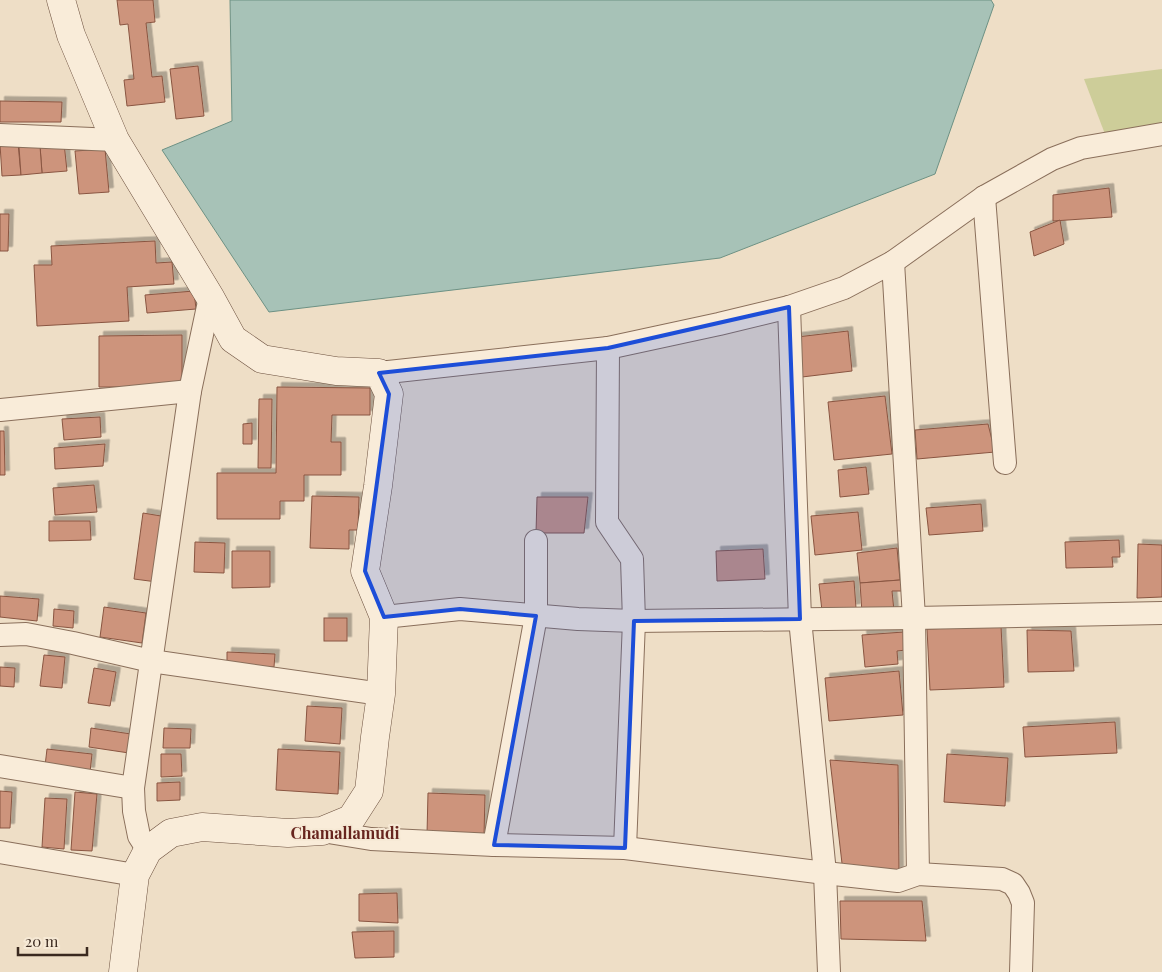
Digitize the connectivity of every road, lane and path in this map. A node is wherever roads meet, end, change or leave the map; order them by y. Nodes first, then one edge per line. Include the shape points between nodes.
1 (61, 0) edge
2 (1162, 134) edge
3 (0, 135) edge
4 (115, 140) junction
5 (984, 197) junction
6 (893, 262) junction
7 (210, 296) junction
8 (789, 307) junction
9 (608, 348) junction
10 (379, 373) junction
11 (190, 391) junction
12 (0, 410) edge
13 (1005, 463) dead end
14 (536, 541) dead end
15 (1162, 613) edge
16 (536, 616) junction
17 (384, 617) junction
18 (914, 618) junction
19 (800, 619) junction
20 (634, 621) junction
21 (0, 636) edge
22 (151, 661) junction
23 (381, 694) junction
24 (0, 766) edge
25 (132, 788) junction
26 (322, 831) junction
27 (494, 845) junction
28 (625, 848) junction
29 (148, 850) junction
30 (0, 852) edge
31 (825, 873) junction
32 (918, 874) junction
33 (135, 875) junction
34 (123, 972) edge
35 (829, 972) edge
36 (1021, 972) edge

1 - 4 main road via 71,35
2 - 5 street via 1080,148 1052,159
3 - 4 street
4 - 7 main road
5 - 6 street
5 - 13 street
6 - 8 street via 844,288
6 - 18 street
7 - 10 main road via 233,339 262,359 336,371
7 - 11 street
8 - 9 street
8 - 19 street
9 - 10 street
9 - 20 street via 608,522 632,559
10 - 17 main road via 389,394 365,571
11 - 12 street
11 - 22 street
14 - 16 street
15 - 18 street
16 - 17 street via 460,609
16 - 20 street
16 - 27 street
17 - 23 main road
18 - 19 street
18 - 32 street
19 - 20 street
19 - 31 street
20 - 28 street
21 - 22 street via 26,634
22 - 23 street
22 - 25 street
23 - 26 main road via 369,791 351,819
24 - 25 street
25 - 29 street via 139,836
26 - 27 street via 371,839
26 - 29 main road via 288,833 202,827 171,833
27 - 28 street
28 - 31 street
29 - 33 main road
30 - 33 street
31 - 32 street via 898,881
31 - 35 street
32 - 36 street via 1002,879 1013,884 1023,904
33 - 34 main road

